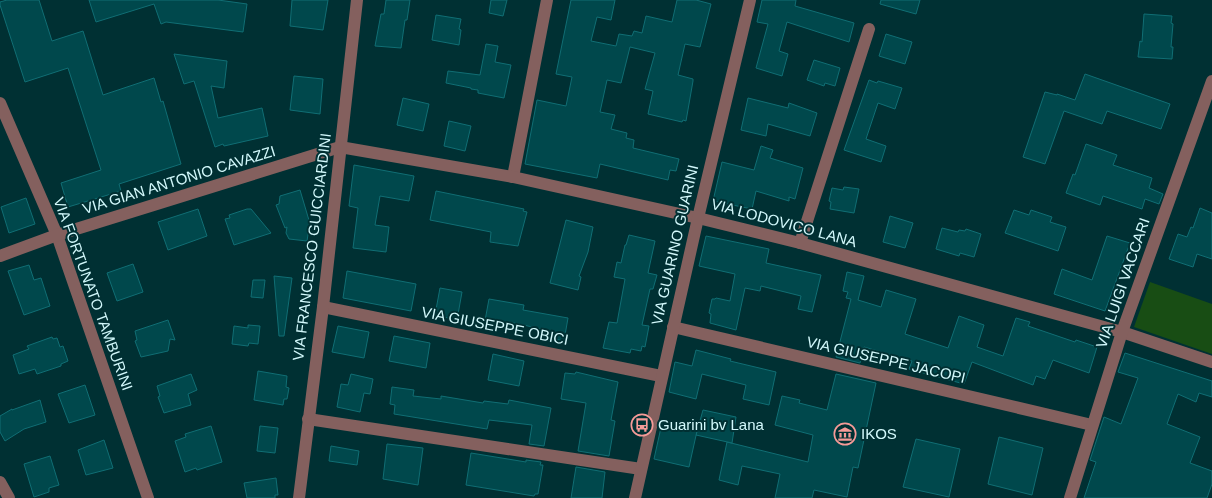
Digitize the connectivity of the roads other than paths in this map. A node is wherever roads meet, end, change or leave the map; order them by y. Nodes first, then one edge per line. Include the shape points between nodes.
1 (357, 0) edge
2 (547, 0) edge
3 (750, 0) edge
4 (869, 29) dead end
5 (1212, 81) edge
6 (0, 103) edge
7 (340, 147) junction
8 (513, 177) junction
9 (698, 218) junction
10 (57, 236) junction
11 (800, 243) junction
12 (0, 256) edge
13 (323, 307) junction
14 (673, 327) junction
15 (1122, 332) junction
16 (1212, 362) edge
17 (661, 376) junction
18 (308, 419) junction
19 (1092, 425) junction
20 (641, 469) junction
21 (0, 482) edge
22 (9, 498) edge
23 (148, 498) edge
24 (298, 498) edge
25 (635, 498) edge
26 (1070, 498) edge

1 - 7 street, VIA FRANCESCO GUICCIARDINI
2 - 8 street
3 - 9 street, VIA GUARINO GUARINI
4 - 11 street
5 - 15 street, VIA LUIGI VACCARI
6 - 10 street, VIA FORTUNATO TAMBURINI
7 - 8 street, VIA LODOVICO LANA
7 - 10 street, VIA GIAN ANTONIO CAVAZZI
7 - 13 street, VIA FRANCESCO GUICCIARDINI
8 - 9 street, VIA LODOVICO LANA
9 - 11 street, VIA LODOVICO LANA
9 - 14 street, VIA GUARINO GUARINI
10 - 12 street, VIA GIAN ANTONIO CAVAZZI
10 - 23 street, VIA FORTUNATO TAMBURINI
11 - 15 street, VIA LODOVICO LANA
13 - 17 street, VIA GIUSEPPE OBICI
13 - 18 street, VIA FRANCESCO GUICCIARDINI
14 - 17 street, VIA GUARINO GUARINI
14 - 19 street, VIA GIUSEPPE JACOPI
15 - 16 street, VIA LODOVICO LANA
15 - 19 street, VIA LUIGI VACCARI
17 - 20 street, VIA GUARINO GUARINI
18 - 20 street
18 - 24 street, VIA FRANCESCO GUICCIARDINI
19 - 26 street, VIA LUIGI VACCARI
20 - 25 street, VIA GUARINO GUARINI
21 - 22 street

